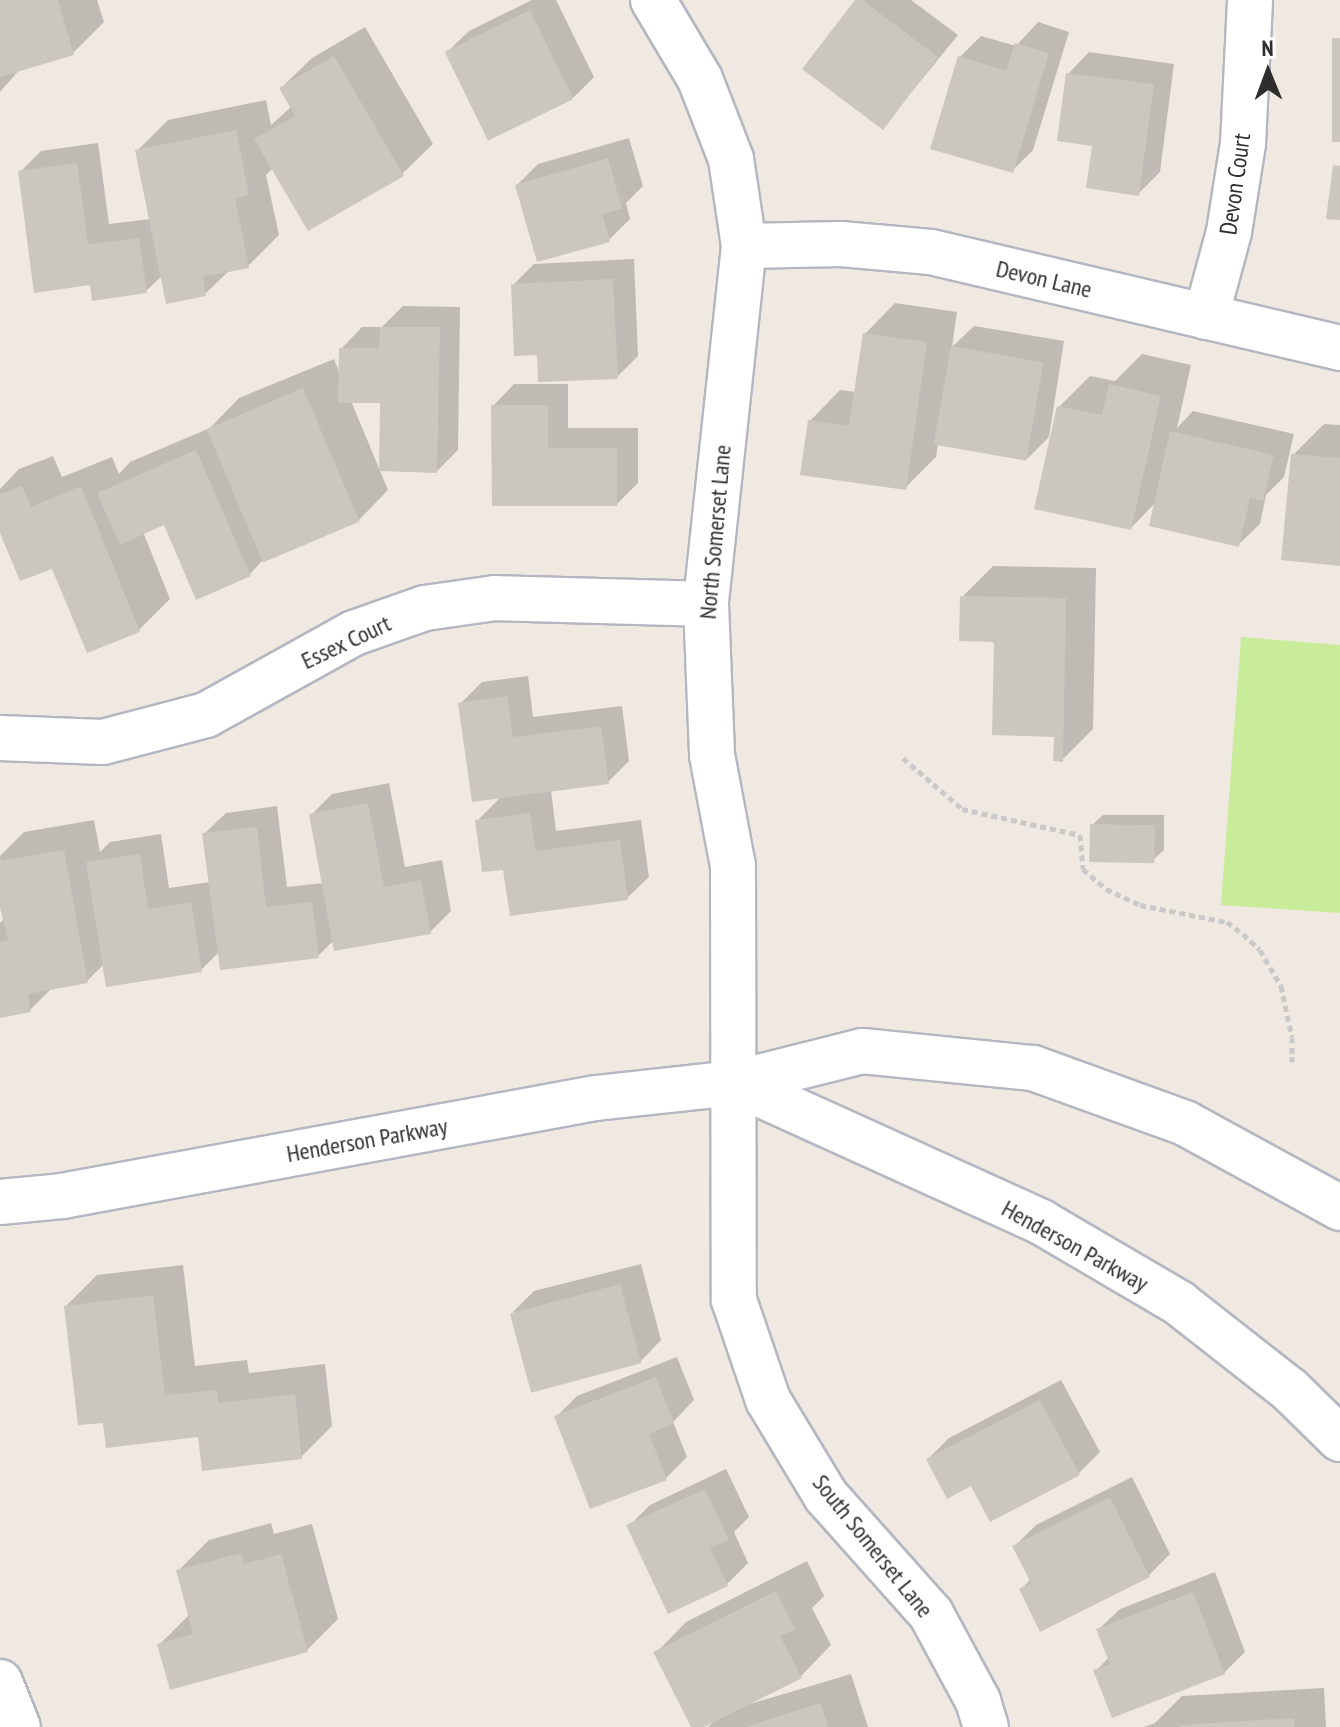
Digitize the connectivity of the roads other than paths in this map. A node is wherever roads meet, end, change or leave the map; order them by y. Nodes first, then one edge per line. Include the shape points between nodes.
1 (653, 0) edge
2 (1250, 0) edge
3 (744, 246) junction
4 (1206, 317) junction
5 (1340, 348) edge
6 (706, 604) junction
7 (0, 738) edge
8 (735, 1083) junction
9 (0, 1202) edge
10 (1340, 1208) edge
11 (1340, 1439) edge
12 (0, 1682) edge
13 (18, 1727) edge
14 (986, 1727) edge

1 - 3 street, North Somerset Lane via 700,79 731,159
2 - 4 street, Devon Court via 1243,144 1229,232
3 - 4 street, Devon Lane via 841,244 931,252
3 - 6 street, North Somerset Lane
4 - 5 street, Devon Lane
6 - 7 street, Essex Court via 495,598 425,608 354,633 206,715 103,742
6 - 8 street, North Somerset Lane via 712,755 733,866
8 - 9 street, Henderson Parkway via 596,1098 62,1196
8 - 10 street, Henderson Parkway via 862,1051 1033,1068 1185,1123
8 - 11 street, Henderson Parkway via 1041,1222 1179,1303 1290,1390
8 - 14 street, South Somerset Lane via 734,1300 768,1400 826,1496 931,1614 978,1701
12 - 13 street

